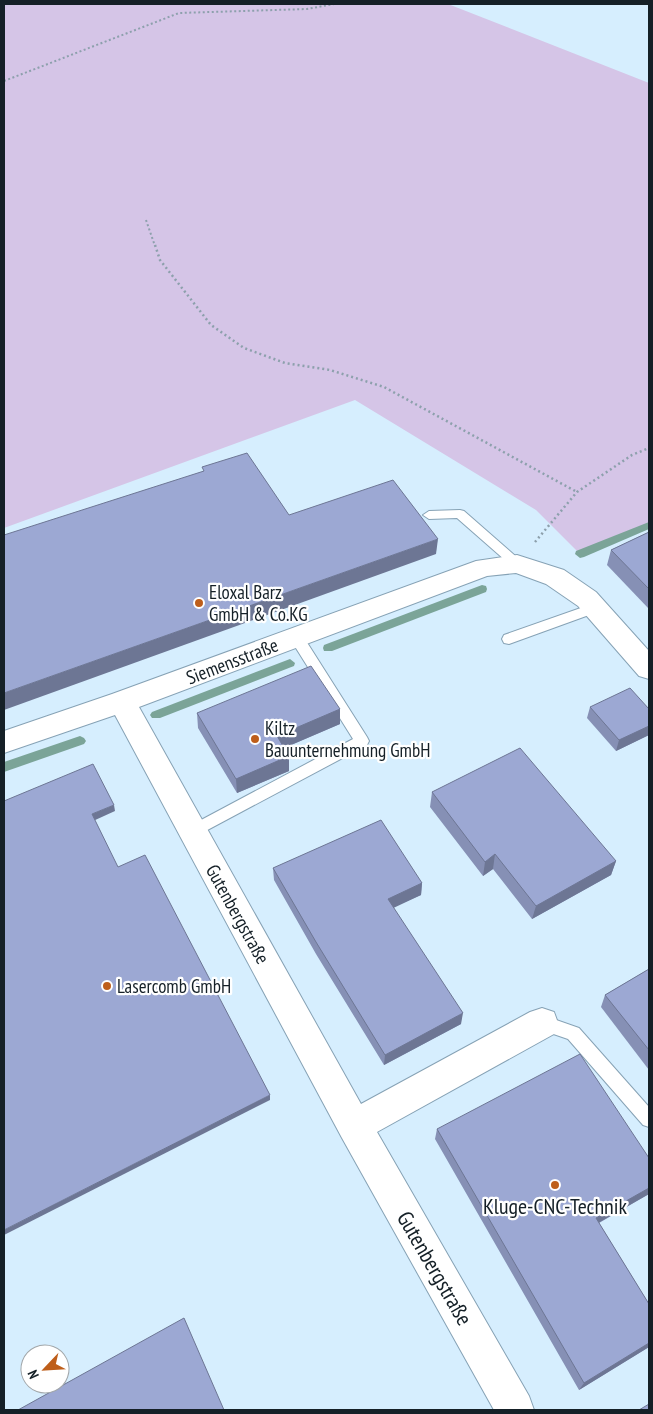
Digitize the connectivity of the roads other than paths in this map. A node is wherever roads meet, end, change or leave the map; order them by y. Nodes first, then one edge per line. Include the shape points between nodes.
1 (429, 515) dead end
2 (516, 564) junction
3 (595, 608) junction
4 (296, 637) junction
5 (509, 639) dead end
6 (649, 669) edge
7 (122, 702) junction
8 (4, 742) edge
9 (193, 831) junction
10 (542, 1023) joint
11 (649, 1119) edge
12 (354, 1126) junction
13 (515, 1410) edge

1 - 2 lane via 460,514
2 - 3 street via 555,577
2 - 4 street, Siemensstraße via 486,567
3 - 5 lane
3 - 6 street
4 - 7 street, Siemensstraße
4 - 9 lane via 362,741
7 - 8 street, Siemensstraße
7 - 9 street, Gutenbergstraße
9 - 12 street, Gutenbergstraße
10 - 11 lane via 573,1033
10 - 12 street
12 - 13 street, Gutenbergstraße

